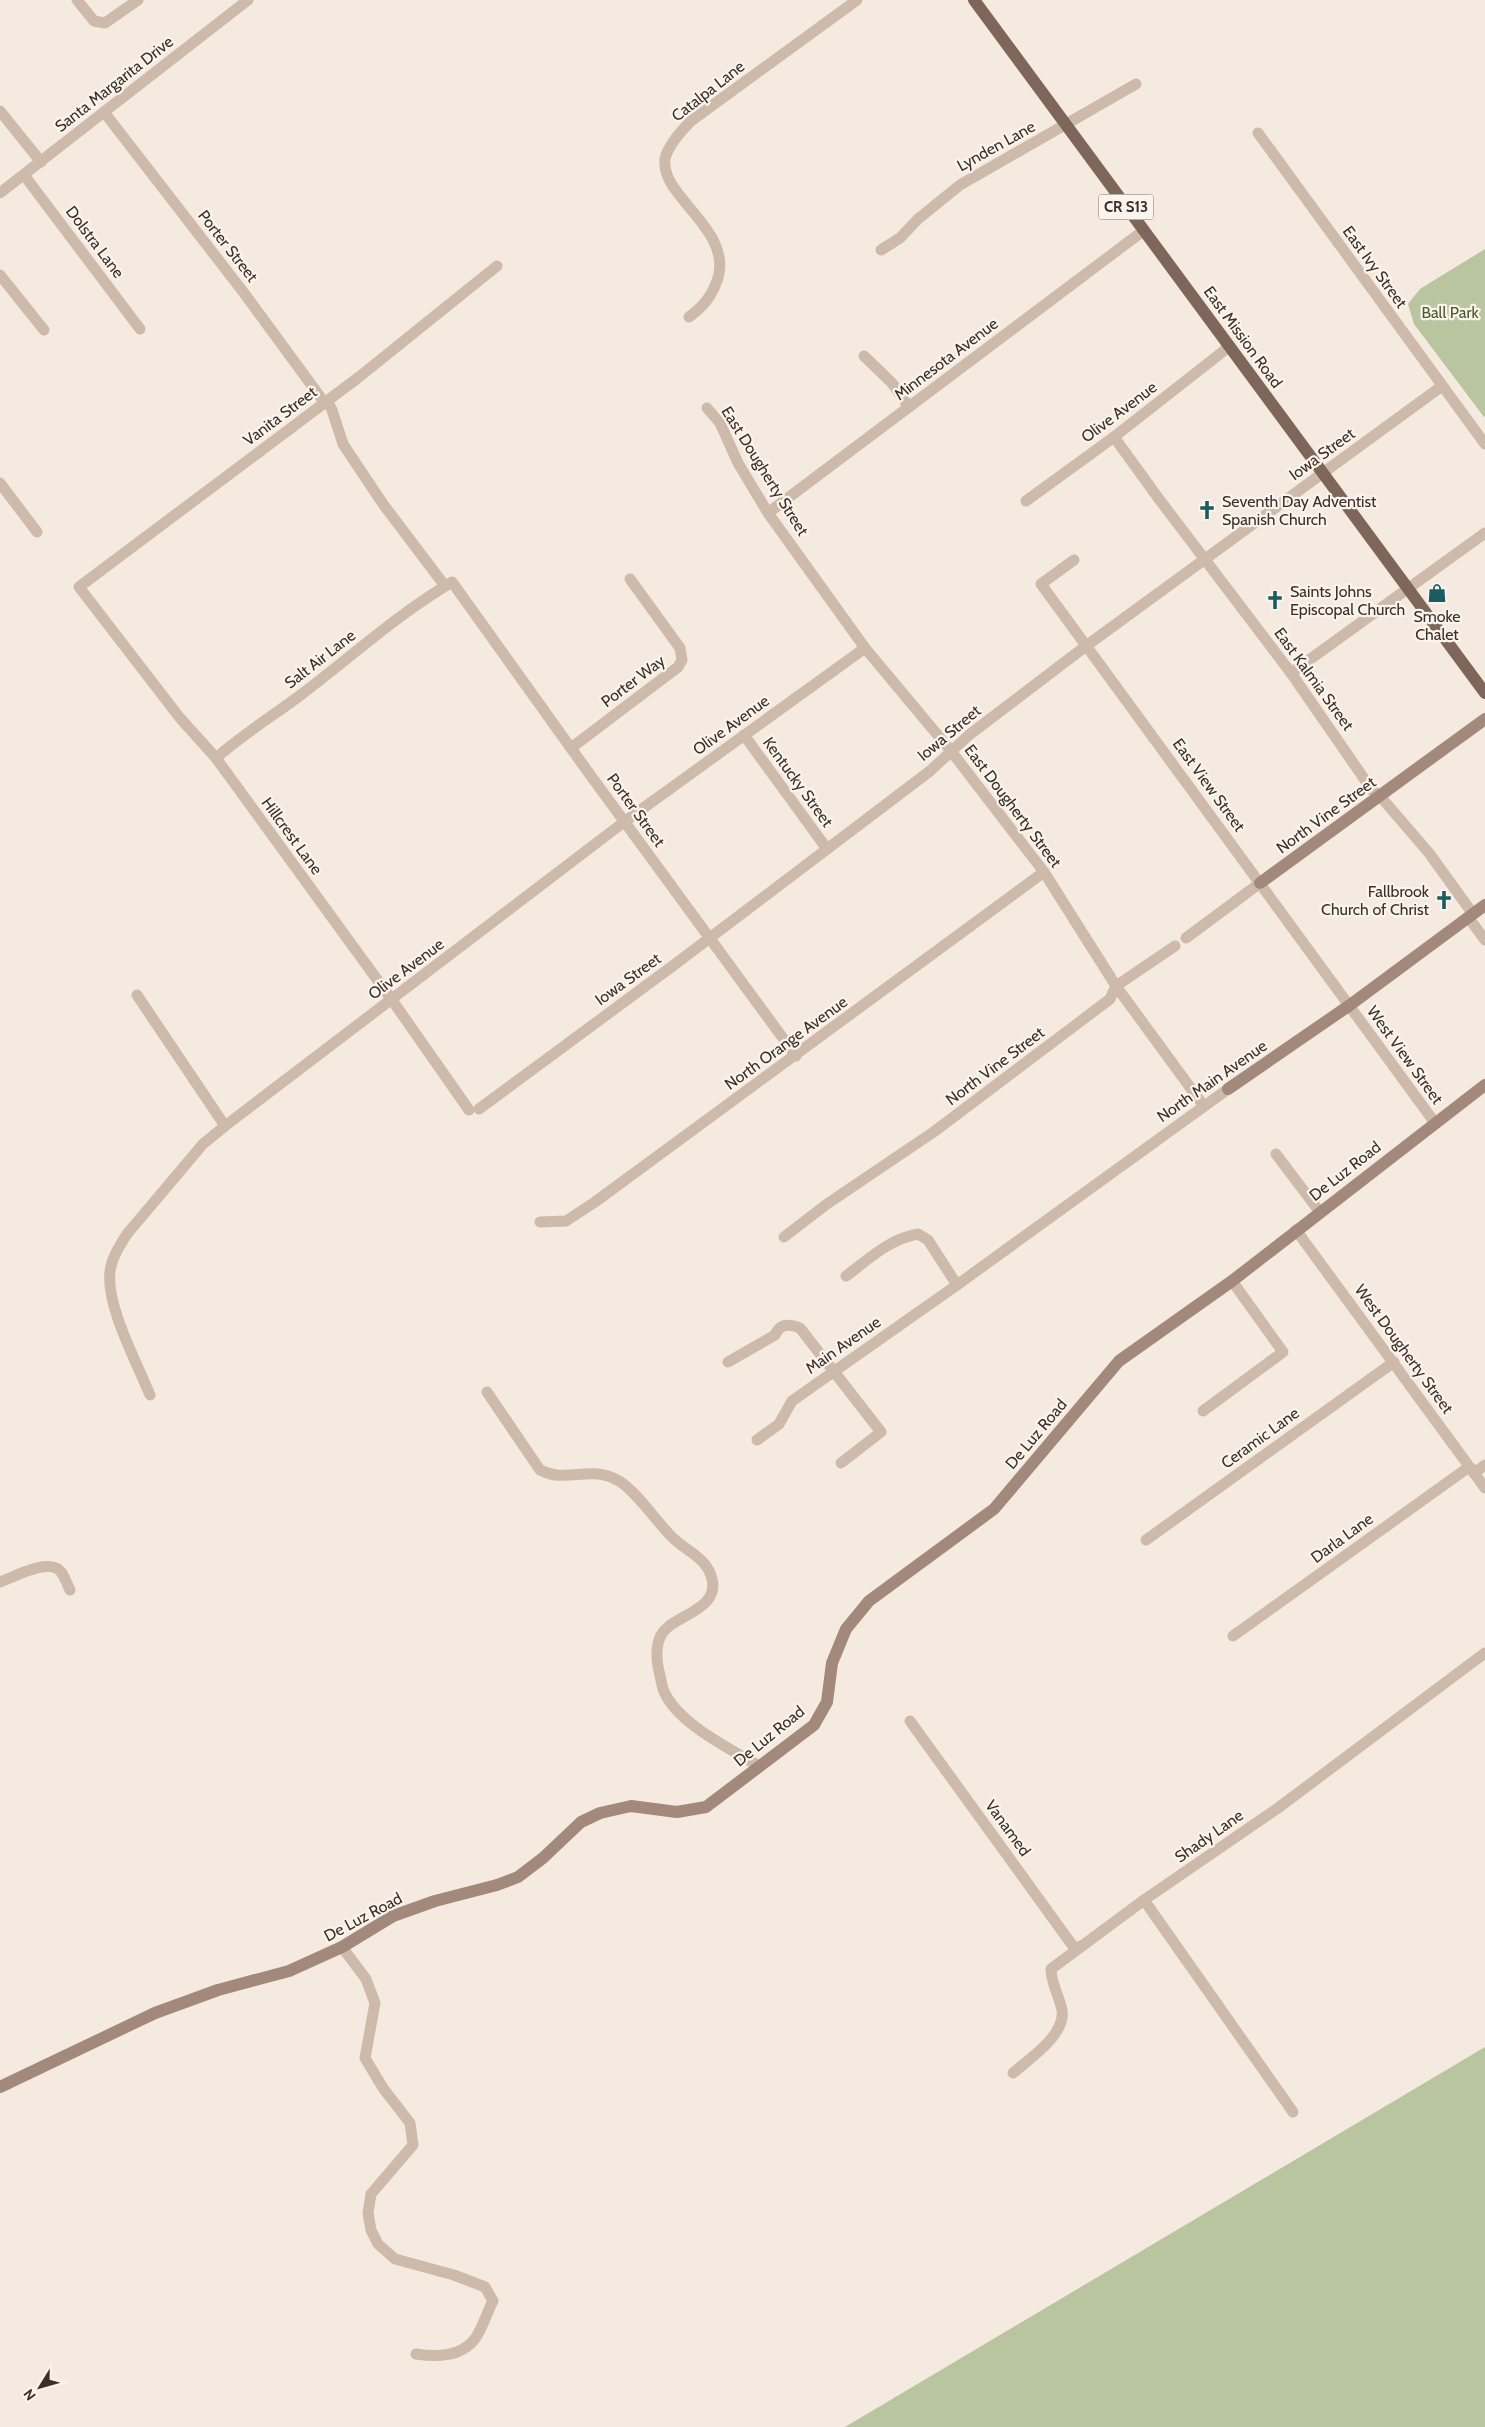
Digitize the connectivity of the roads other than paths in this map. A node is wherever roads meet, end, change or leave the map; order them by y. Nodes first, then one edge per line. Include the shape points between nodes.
1 (77, 0) edge
2 (138, 0) edge
3 (248, 0) edge
4 (857, 0) edge
5 (974, 0) edge
6 (1136, 84) dead end
7 (0, 111) edge
8 (104, 112) junction
9 (1066, 126) junction
10 (1258, 133) dead end
11 (41, 162) junction
12 (24, 175) junction
13 (0, 193) edge
14 (1143, 231) junction
15 (881, 250) dead end
16 (497, 266) dead end
17 (0, 275) edge
18 (689, 317) dead end
19 (140, 329) dead end
20 (44, 330) dead end
21 (1230, 346) junction
22 (864, 356) dead end
23 (1442, 386) junction
24 (325, 402) junction
25 (909, 407) junction
26 (707, 408) dead end
27 (1114, 437) junction
28 (1485, 444) edge
29 (1323, 474) junction
30 (0, 484) edge
31 (1026, 501) dead end
32 (768, 514) junction
33 (37, 532) dead end
34 (1485, 534) edge
35 (1205, 558) junction
36 (1074, 560) dead end
37 (630, 579) dead end
38 (448, 584) junction
39 (79, 587) joint
40 (1408, 589) junction
41 (1086, 646) junction
42 (865, 648) junction
43 (1291, 673) junction
44 (1485, 693) edge
45 (1485, 719) edge
46 (744, 735) junction
47 (571, 748) junction
48 (951, 751) junction
49 (216, 758) junction
50 (1380, 796) junction
51 (624, 822) junction
52 (827, 849) junction
53 (1044, 872) junction
54 (1260, 883) junction
55 (1485, 905) edge
56 (1471, 916) junction
57 (709, 938) junction
58 (1186, 938) dead end
59 (1485, 940) edge
60 (1175, 946) dead end
61 (1116, 986) junction
62 (137, 995) dead end
63 (392, 1000) junction
64 (1350, 1005) junction
65 (796, 1056) junction
66 (1485, 1085) edge
67 (1228, 1089) joint
68 (1203, 1105) junction
69 (474, 1110) joint
70 (1435, 1123) junction
71 (225, 1126) junction
72 (1276, 1154) dead end
73 (1319, 1211) junction
74 (540, 1222) dead end
75 (1296, 1230) junction
76 (784, 1237) dead end
77 (846, 1276) dead end
78 (1232, 1280) junction
79 (957, 1285) junction
80 (728, 1362) dead end
81 (1394, 1362) junction
82 (834, 1372) junction
83 (487, 1392) dead end
84 (150, 1395) dead end
85 (1203, 1411) dead end
86 (757, 1440) dead end
87 (841, 1463) dead end
88 (1485, 1465) edge
89 (1472, 1470) junction
90 (1485, 1488) edge
91 (1146, 1540) dead end
92 (0, 1582) edge
93 (70, 1590) dead end
94 (1233, 1636) dead end
95 (1485, 1653) edge
96 (910, 1721) dead end
97 (759, 1766) junction
98 (1144, 1900) junction
99 (1081, 1946) junction
100 (342, 1947) junction
101 (1013, 2073) dead end
102 (0, 2087) edge
103 (1293, 2112) dead end
104 (416, 2354) dead end

1 - 2 street via 94,21 109,22
3 - 8 street, Santa Margarita Drive
4 - 18 street, Catalpa Lane via 691,121 678,135 667,155 665,166 674,188 704,224 718,250 720,269 713,294
5 - 9 main road, East Mission Road / CR S13
6 - 9 street, Lynden Lane
7 - 11 street
8 - 11 street, Santa Margarita Drive
8 - 24 street, Porter Street
9 - 14 main road, East Mission Road / CR S13
9 - 15 street, Lynden Lane via 960,185 900,238
10 - 23 street, East Ivy Street
11 - 12 street, Santa Margarita Drive
12 - 13 street, Santa Margarita Drive
12 - 19 street, Dolstra Lane
14 - 21 main road, East Mission Road / CR S13
14 - 25 street, Minnesota Avenue
16 - 24 street, Vanita Street
17 - 20 street
21 - 27 street, Olive Avenue
21 - 29 main road, East Mission Road / CR S13
22 - 25 street
23 - 28 street, East Ivy Street
23 - 29 street, Iowa Street
24 - 38 street, Porter Street via 332,410 343,444 383,504
24 - 39 street, Vanita Street
25 - 32 street, Minnesota Avenue
26 - 32 street, East Dougherty Street via 720,423 738,463
27 - 31 street, Olive Avenue
27 - 35 street, East Kalmia Street
29 - 35 street, Iowa Street
29 - 40 main road, East Mission Road / CR S13
30 - 33 street
32 - 42 street, East Dougherty Street
34 - 40 street
35 - 41 street, Iowa Street
35 - 43 street, East Kalmia Street
36 - 41 street, East View Street via 1041,584
37 - 47 street, Porter Way via 680,648 682,660 678,667
38 - 47 street, Porter Street
38 - 49 street, Salt Air Lane via 418,602 300,695 239,737
39 - 49 street, Hillcrest Lane via 180,718
40 - 43 street
40 - 44 main road, East Mission Road / CR S13
41 - 48 street, Iowa Street
41 - 54 street, East View Street
42 - 46 street, Olive Avenue
42 - 48 street, East Dougherty Street
43 - 50 street, East Kalmia Street via 1372,790
45 - 50 main road, North Vine Street
46 - 51 street, Olive Avenue
46 - 52 street, Kentucky Street
47 - 51 street, Porter Street
48 - 52 street, Iowa Street via 930,771
48 - 53 street, East Dougherty Street
49 - 63 street, Hillcrest Lane
50 - 54 main road, North Vine Street
50 - 56 street, East Kalmia Street via 1429,853
51 - 57 street, Porter Street
51 - 63 street, Olive Avenue
52 - 57 street, Iowa Street
53 - 61 street, East Dougherty Street
53 - 65 street, North Orange Avenue
54 - 58 street, North Vine Street
54 - 64 street, East View Street
55 - 56 main road, North Main Avenue
56 - 59 street, East Kalmia Street
56 - 64 main road, North Main Avenue
57 - 65 street, Porter Street
57 - 69 street, Iowa Street
60 - 61 street, North Vine Street
61 - 68 street, East Dougherty Street
61 - 76 street, North Vine Street via 1110,999 935,1131
62 - 71 street
63 - 69 street, Hillcrest Lane
63 - 71 street, Olive Avenue
64 - 67 main road, North Main Avenue
64 - 70 street, West View Street
65 - 74 street, North Orange Avenue via 566,1221
66 - 70 main road, De Luz Road
67 - 68 street, North Main Avenue
68 - 79 street, North Main Avenue
70 - 73 main road, De Luz Road
71 - 84 street, Olive Avenue via 203,1144 127,1234 118,1247 110,1272 112,1303
72 - 73 street
73 - 75 main road, De Luz Road
75 - 78 main road, De Luz Road
75 - 81 street, West Dougherty Street
77 - 79 street via 901,1237 918,1234 928,1240
78 - 85 street via 1283,1352
78 - 97 main road, De Luz Road via 1119,1361 994,1510 869,1601 846,1629 832,1663 827,1702 814,1725
79 - 82 street, Main Avenue
80 - 82 street via 775,1335 783,1326 791,1325 800,1328
81 - 89 street, West Dougherty Street
81 - 91 street, Ceramic Lane
82 - 86 street, Main Avenue via 792,1401 779,1424
82 - 87 street via 881,1432
83 - 97 street via 540,1470 550,1475 605,1473 621,1482 676,1541 707,1566 713,1580 710,1595 702,1606 666,1628 658,1642 656,1657 663,1690 673,1706 702,1731
88 - 89 street, Darla Lane
89 - 90 street, West Dougherty Street
89 - 94 street, Darla Lane
92 - 93 street via 43,1566 52,1566 60,1570
95 - 98 street, Shady Lane via 1278,1808
96 - 99 street, Vanamed via 1075,1949
97 - 100 main road, De Luz Road via 706,1806 677,1812 632,1806 600,1813 581,1822 518,1877 393,1916
98 - 99 street, Shady Lane
98 - 103 street
99 - 101 street, Shady Lane via 1051,1969 1051,1981 1062,2013 1054,2037
100 - 102 main road, De Luz Road via 289,1971 218,1990 155,2013
100 - 104 street via 366,1978 374,2003 365,2058 410,2123 413,2145 371,2194 368,2213 372,2230 378,2244 395,2259 485,2287 493,2301 474,2340 465,2347 440,2356

